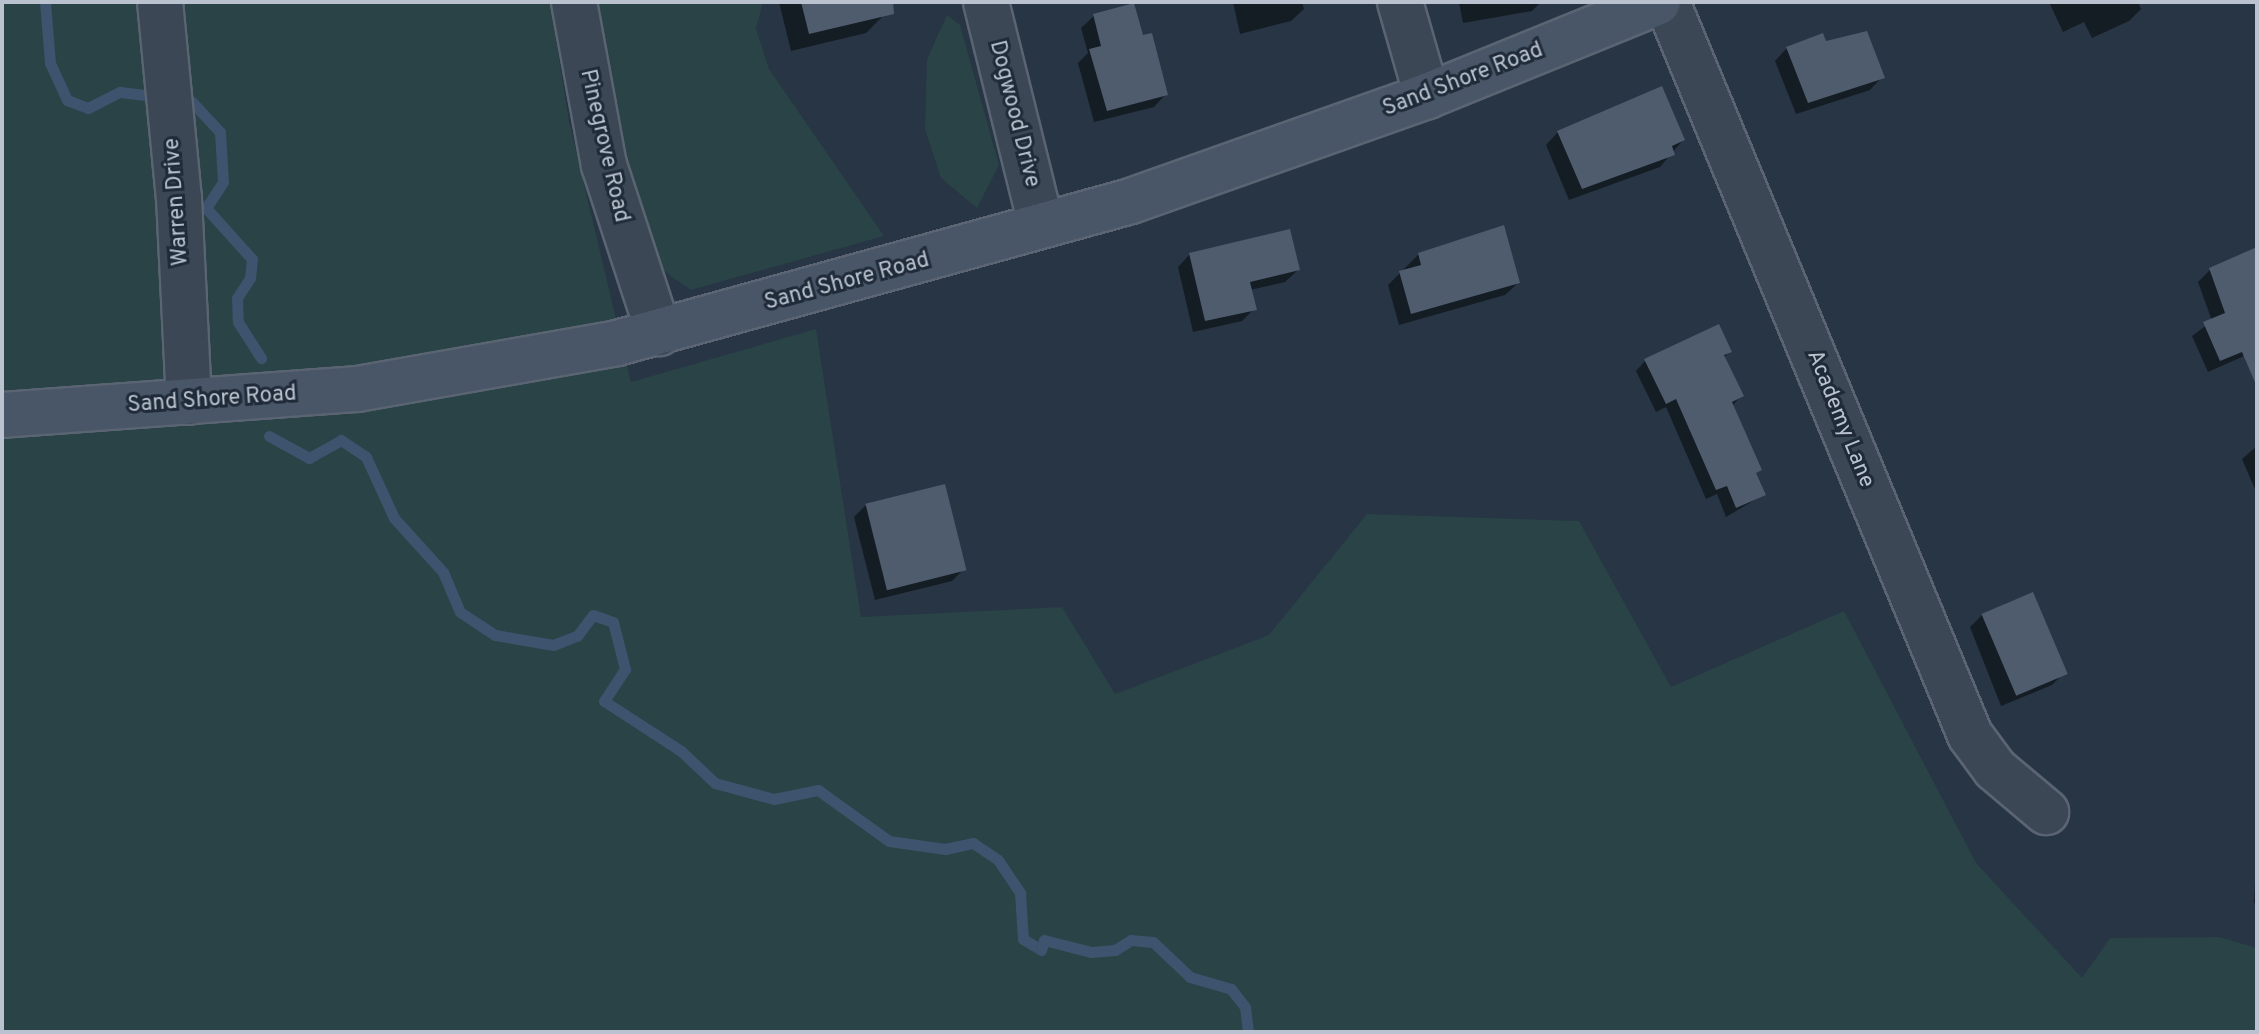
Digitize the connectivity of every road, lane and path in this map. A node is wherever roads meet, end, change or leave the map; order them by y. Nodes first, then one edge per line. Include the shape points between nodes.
1 (160, 2) edge
2 (574, 2) edge
3 (986, 2) edge
4 (1400, 2) edge
5 (1658, 2) edge
6 (1667, 2) edge
7 (1427, 96) junction
8 (1041, 225) junction
9 (659, 333) junction
10 (189, 402) junction
11 (2, 415) edge
12 (2046, 812) dead end

1 - 10 street, Warren Drive via 179,198
2 - 9 street, Pinegrove Road via 604,165
3 - 8 street, Dogwood Drive
4 - 7 street
5 - 7 street, Sand Shore Road
6 - 12 street, Academy Lane via 1970,735 1995,769
7 - 8 street, Sand Shore Road via 1131,201
8 - 9 street, Sand Shore Road via 920,264
9 - 10 street, Sand Shore Road via 419,381
10 - 11 street, Sand Shore Road

